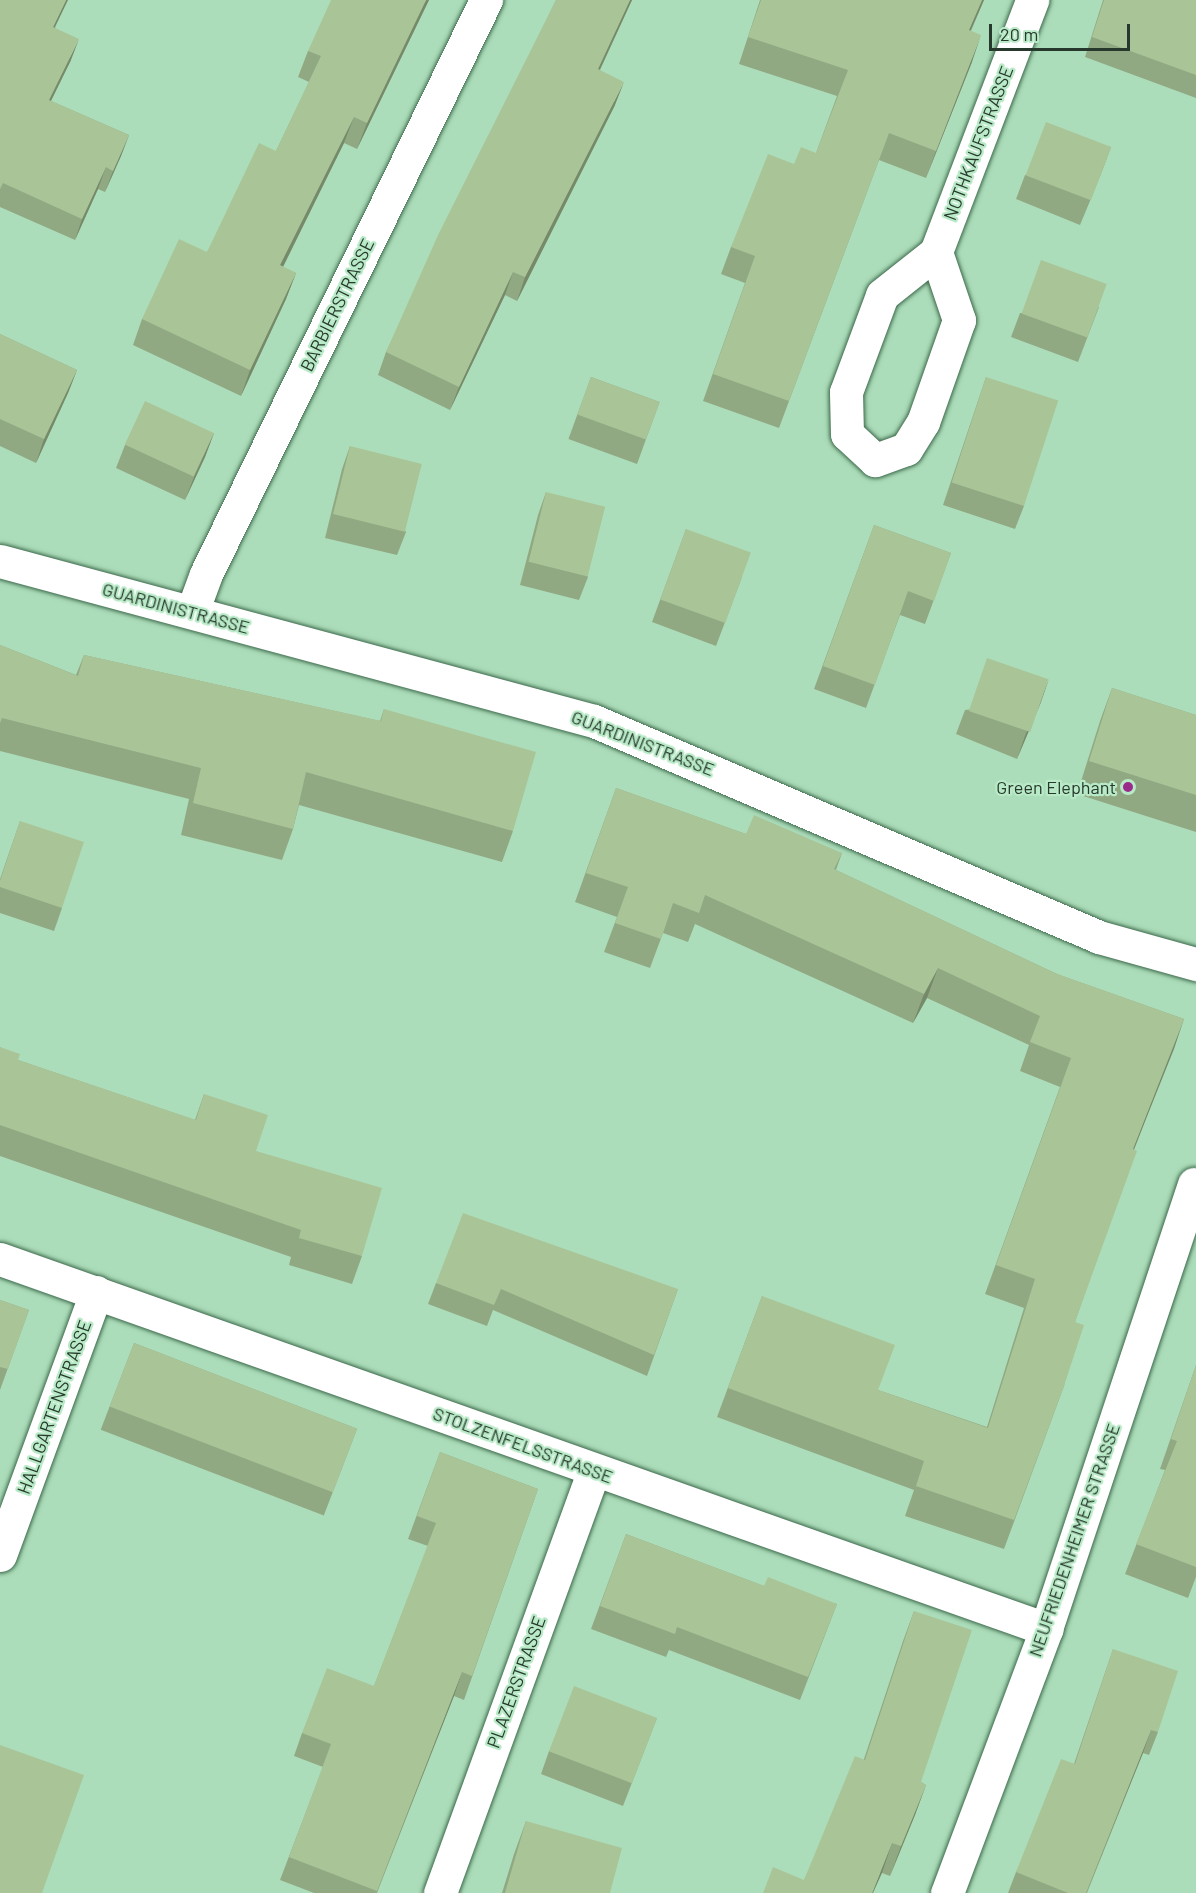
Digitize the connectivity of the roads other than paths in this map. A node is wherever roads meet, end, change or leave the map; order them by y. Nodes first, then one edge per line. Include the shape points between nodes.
1 (486, 0) edge
2 (1032, 0) edge
3 (936, 252) junction
4 (0, 561) edge
5 (192, 612) junction
6 (1196, 964) edge
7 (1194, 1185) dead end
8 (0, 1259) edge
9 (96, 1292) junction
10 (593, 1472) junction
11 (0, 1555) edge
12 (1046, 1629) junction
13 (440, 1893) edge
14 (947, 1893) edge

1 - 5 street, BARBIERSTRASSE via 206,574
2 - 3 street, NOTHKAUFSTRASSE
3 - 3 street via 882,295 846,392 848,434 875,460 906,449 923,422 959,320
4 - 5 street, GUARDINISTRASSE
5 - 6 street, GUARDINISTRASSE via 594,721 1099,937
7 - 12 street, NEUFRIEDENHEIMER STRASSE
8 - 9 street, STOLZENFELSSTRASSE
9 - 10 street, STOLZENFELSSTRASSE
9 - 11 street, HALLGARTENSTRASSE
10 - 12 street, STOLZENFELSSTRASSE
10 - 13 street, PLAZERSTRASSE
12 - 14 street, NEUFRIEDENHEIMER STRASSE

